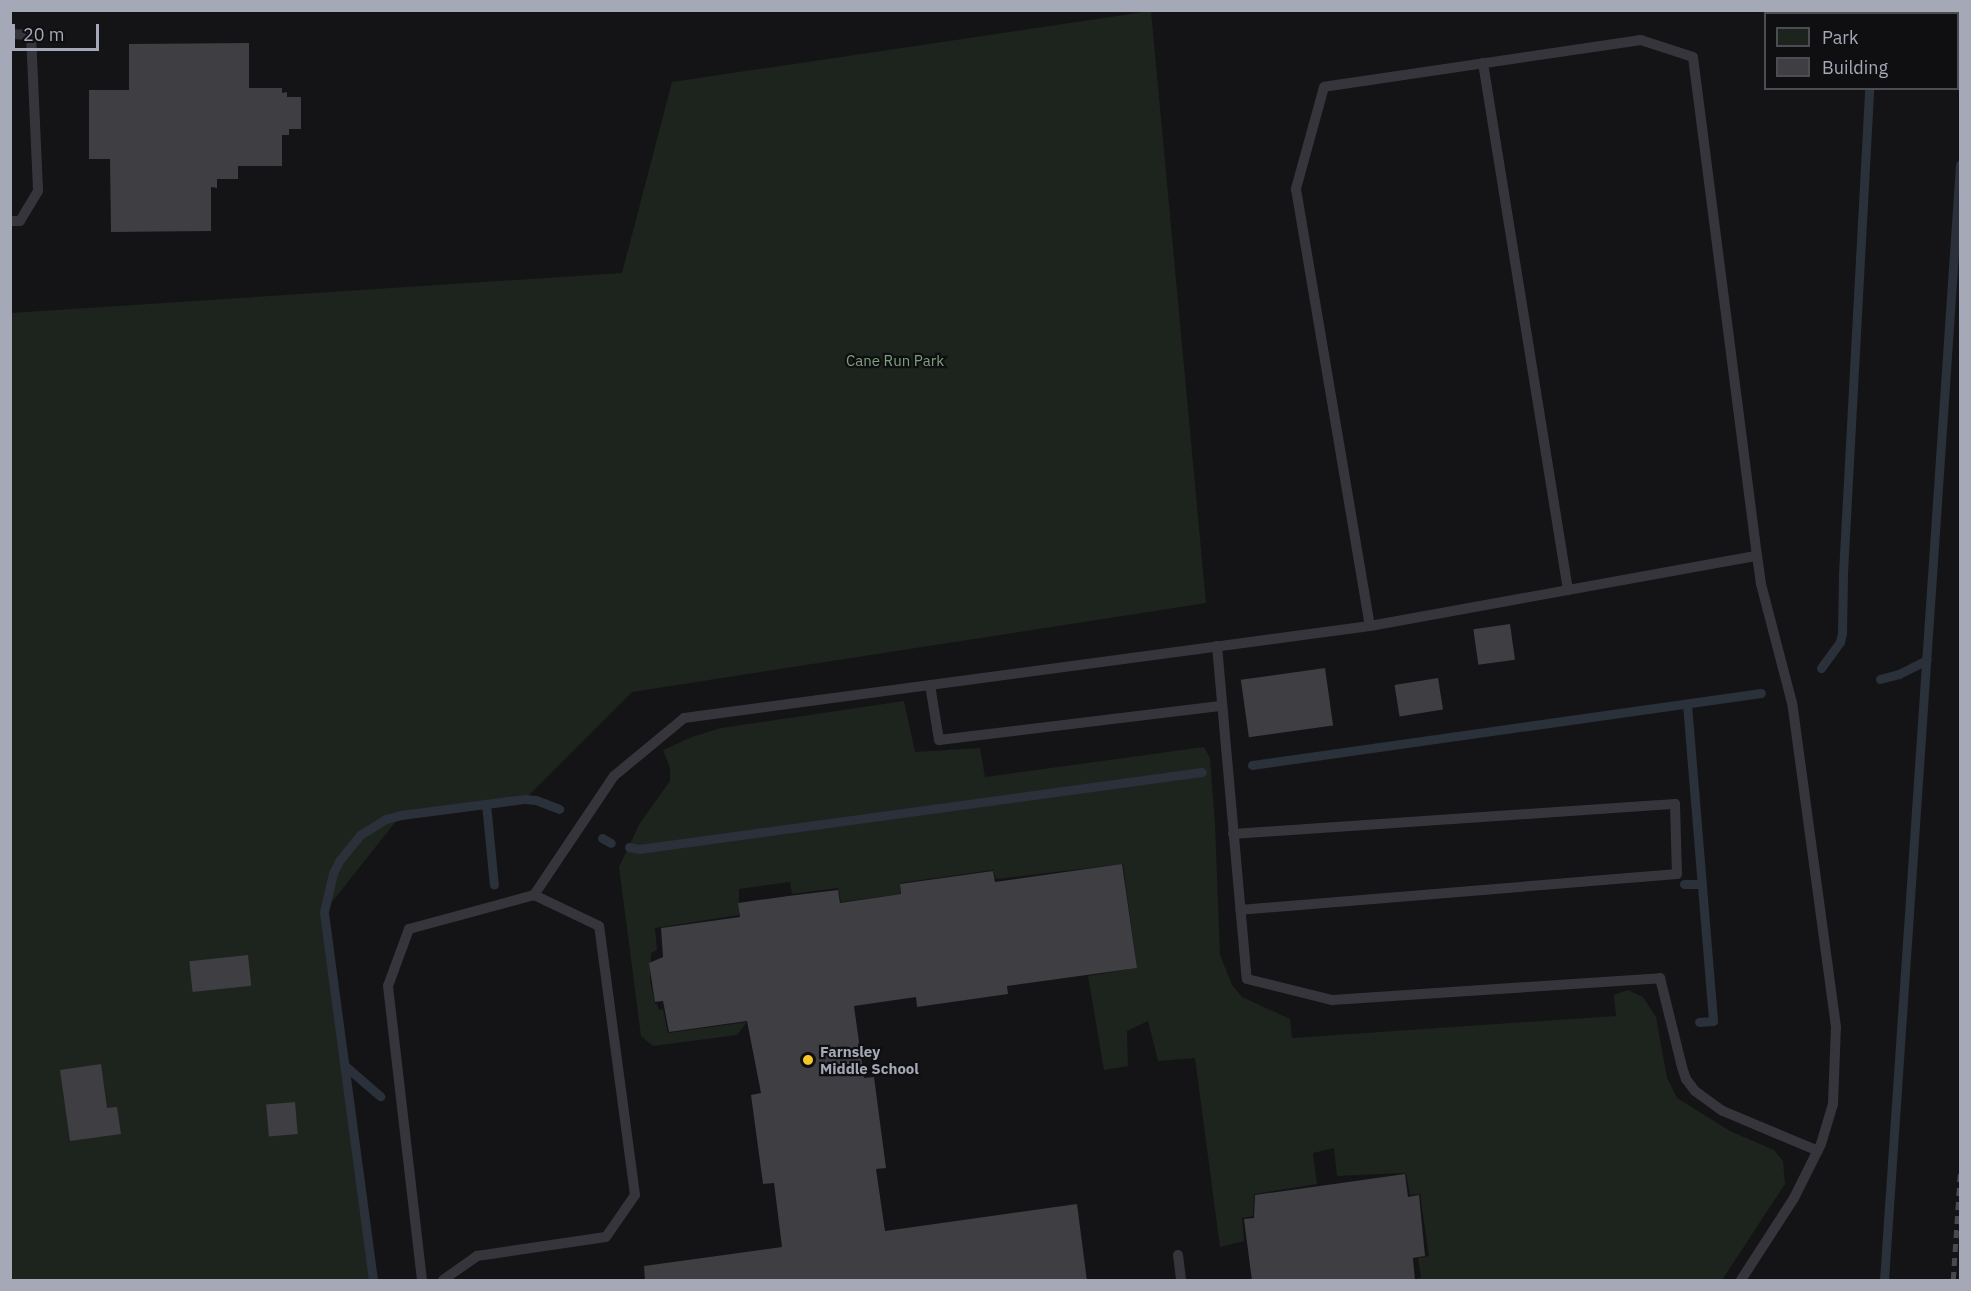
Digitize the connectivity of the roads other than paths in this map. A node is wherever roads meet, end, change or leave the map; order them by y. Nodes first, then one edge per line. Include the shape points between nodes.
1 (10, 34) edge
2 (1483, 63) junction
3 (10, 221) edge
4 (1757, 556) junction
5 (1568, 590) junction
6 (1370, 626) junction
7 (1217, 646) junction
8 (930, 685) junction
9 (1222, 706) junction
10 (1233, 834) junction
11 (534, 895) junction
12 (1240, 910) junction
13 (1818, 1151) junction
14 (1178, 1255) dead end
15 (422, 1281) edge
16 (442, 1281) edge
17 (1181, 1281) edge
18 (1741, 1281) edge

1 - 3 lane via 31,34 38,191 20,221
2 - 4 lane via 1641,40 1693,57
2 - 5 lane
2 - 6 lane via 1324,87 1296,189
4 - 5 lane
4 - 13 lane via 1793,710 1834,1001 1836,1085 1830,1119
5 - 6 lane
6 - 7 lane
7 - 8 lane
7 - 9 lane
8 - 9 lane via 939,740
8 - 11 lane via 684,717 614,776
9 - 10 lane
10 - 12 lane
10 - 12 lane via 1675,804 1677,874
11 - 15 lane via 409,929 388,986
11 - 16 lane via 599,926 635,1195 606,1238 477,1256
12 - 13 lane via 1247,979 1332,1000 1660,978 1682,1067 1695,1090 1723,1111
13 - 18 lane
14 - 17 lane

